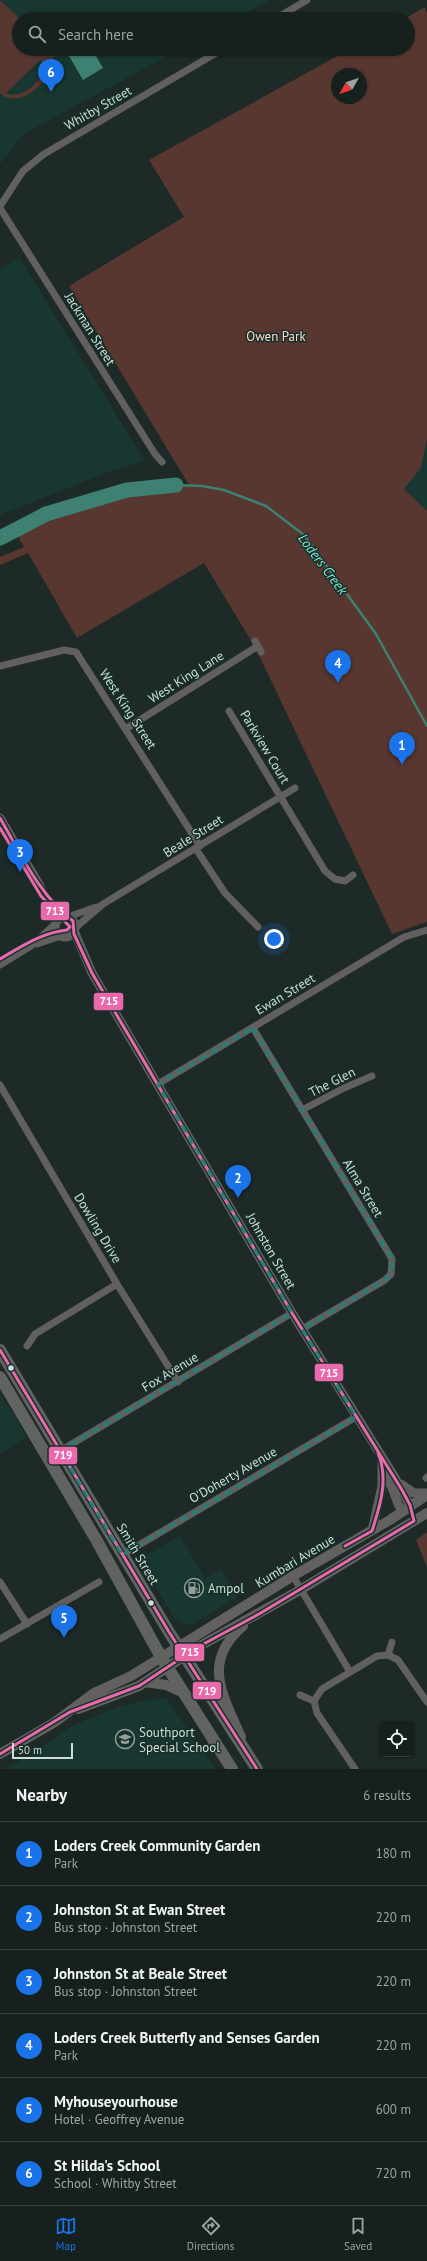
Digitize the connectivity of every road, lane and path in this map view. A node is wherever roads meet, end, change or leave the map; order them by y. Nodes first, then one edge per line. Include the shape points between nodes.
1 (307, 0) edge
2 (287, 12) edge
3 (211, 56) edge
4 (0, 207) edge
5 (162, 462) dead end
6 (258, 646) dead end
7 (0, 666) edge
8 (229, 711) dead end
9 (127, 728) junction
10 (295, 788) dead end
11 (280, 796) junction
12 (0, 818) edge
13 (198, 848) junction
14 (354, 876) dead end
15 (40, 886) junction
16 (103, 904) junction
17 (67, 917) junction
18 (55, 923) junction
19 (258, 927) dead end
20 (74, 929) junction
21 (427, 930) edge
22 (63, 936) junction
23 (31, 946) junction
24 (0, 965) edge
25 (92, 973) junction
26 (253, 1028) junction
27 (372, 1076) dead end
28 (158, 1084) junction
29 (0, 1085) edge
30 (302, 1110) junction
31 (117, 1284) junction
32 (292, 1313) junction
33 (302, 1329) junction
34 (27, 1346) dead end
35 (0, 1350) edge
36 (0, 1377) edge
37 (178, 1382) junction
38 (356, 1417) junction
39 (60, 1451) junction
40 (381, 1458) junction
41 (394, 1476) junction
42 (427, 1494) edge
43 (407, 1510) junction
44 (427, 1512) edge
45 (414, 1521) junction
46 (372, 1531) junction
47 (122, 1554) junction
48 (293, 1576) junction
49 (0, 1582) edge
50 (99, 1582) dead end
51 (300, 1590) junction
52 (254, 1617) junction
53 (27, 1624) junction
54 (0, 1639) edge
55 (392, 1642) dead end
56 (182, 1651) junction
57 (388, 1655) junction
58 (161, 1657) junction
59 (168, 1667) junction
60 (350, 1672) junction
61 (145, 1682) junction
62 (186, 1694) junction
63 (300, 1695) dead end
64 (314, 1701) junction
65 (427, 1702) edge
66 (70, 1712) junction
67 (0, 1754) edge
68 (254, 1764) edge
69 (232, 1769) edge
70 (355, 1769) edge

1 - 2 street
3 - 4 street, Whitby Street via 44,154 23,171
4 - 5 street, Jackman Street via 150,447
6 - 9 street, West King Lane
7 - 9 street, West King Street via 64,650 76,652
8 - 11 street, Parkview Court
9 - 13 street, West King Street
10 - 11 street, Beale Street
11 - 13 street, Beale Street
11 - 14 street, Parkview Court via 325,871 335,880 345,881
12 - 15 street
13 - 16 street, Beale Street
13 - 19 street, West King Street via 225,893
15 - 17 street
15 - 18 street
16 - 17 street, Beale Street
16 - 20 street, Beale Street
17 - 18 street via 60,918
17 - 20 street via 73,921
18 - 22 street via 56,932
18 - 23 street
20 - 22 street via 70,935
20 - 25 street, Johnston Street
21 - 26 street, Ewan Street via 404,938
22 - 23 street
22 - 25 street, Johnston Street
23 - 24 street
25 - 28 street, Johnston Street
26 - 28 street, Ewan Street
26 - 30 street, Alma Street
27 - 30 street, The Glen
28 - 32 street, Johnston Street
29 - 31 street, Dowling Drive
30 - 33 street, Alma Street via 392,1259 391,1274 384,1280
31 - 34 street via 35,1334
31 - 37 street, Dowling Drive
32 - 33 street, Johnston Street
32 - 37 street, Fox Avenue
33 - 38 street, Johnston Street
35 - 39 highway, Smith Street
36 - 58 highway via 97,1541
37 - 39 street, Fox Avenue
38 - 40 street, Johnston Street
38 - 47 street, O'Doherty Avenue
39 - 47 highway, Smith Street
40 - 41 street, Johnston Street
40 - 43 street, Johnston Street via 398,1504
40 - 46 street via 382,1486
41 - 42 street via 409,1491
41 - 43 street, Johnston Street
42 - 43 main road, Kumbari Avenue
43 - 45 main road
43 - 46 main road, Kumbari Avenue
44 - 45 main road, Kumbari Avenue
45 - 51 main road, Kumbari Avenue
46 - 48 main road, Kumbari Avenue
47 - 56 highway, Smith Street
48 - 51 street
48 - 56 main road, Kumbari Avenue
49 - 53 street
50 - 53 street
51 - 52 main road, Kumbari Avenue
51 - 60 street
52 - 56 main road, Kumbari Avenue
52 - 68 main road via 227,1643 221,1654 218,1672 222,1692
53 - 54 street
55 - 57 street
56 - 58 main road, Kumbari Avenue
56 - 59 main road, Kumbari Avenue
56 - 68 highway, Smith Street
57 - 60 street via 377,1656
57 - 65 street via 398,1660
58 - 59 highway
58 - 66 main road, Kumbari Avenue via 118,1684 94,1693
59 - 61 main road, Kumbari Avenue
59 - 62 highway
60 - 64 street via 322,1689
61 - 62 main road via 166,1685
61 - 66 main road, Kumbari Avenue via 126,1692
62 - 69 highway
63 - 64 street
64 - 70 street via 318,1713
66 - 67 main road, Kumbari Avenue

